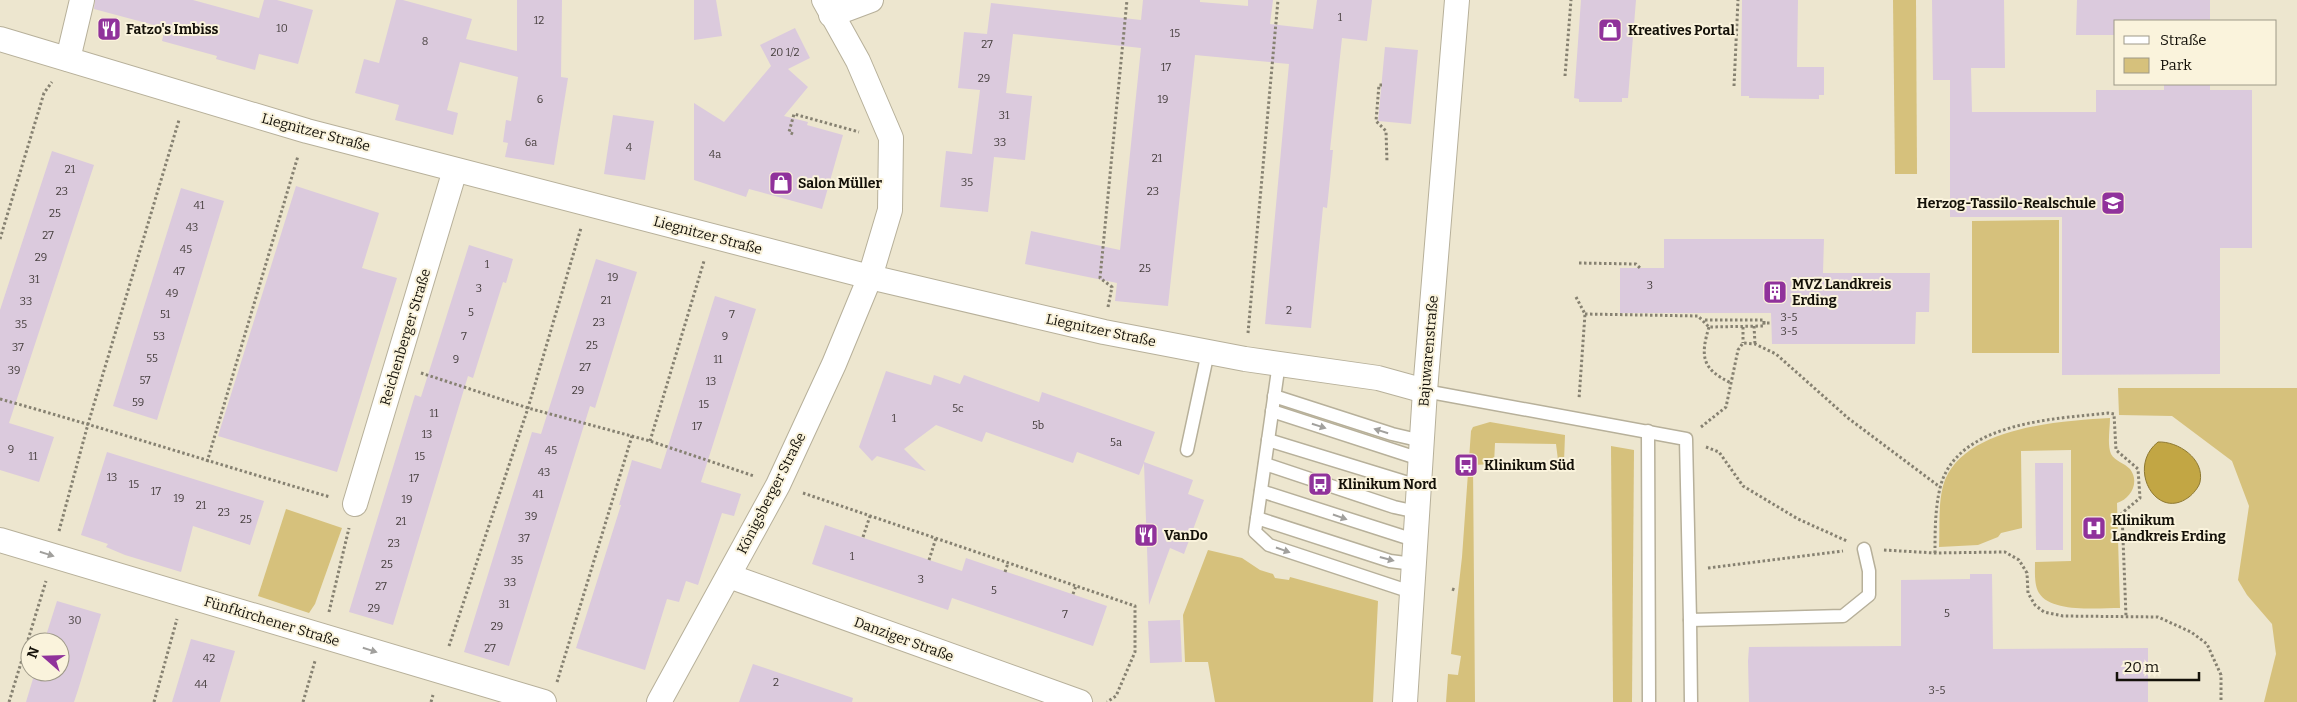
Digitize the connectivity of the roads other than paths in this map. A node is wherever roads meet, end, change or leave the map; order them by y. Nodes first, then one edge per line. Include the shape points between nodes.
1 (82, 0) edge
2 (871, 0) edge
3 (1457, 0) edge
4 (827, 7) edge
5 (0, 39) edge
6 (68, 59) junction
7 (455, 170) junction
8 (870, 277) junction
9 (1208, 352) junction
10 (1279, 363) junction
11 (1425, 391) junction
12 (1274, 396) junction
13 (1272, 411) junction
14 (1648, 431) junction
15 (1268, 440) junction
16 (1186, 450) dead end
17 (1421, 450) junction
18 (1265, 464) junction
19 (1418, 486) junction
20 (1261, 491) junction
21 (355, 504) road end
22 (1417, 512) junction
23 (1257, 518) junction
24 (0, 540) edge
25 (1414, 540) junction
26 (1864, 549) road end
27 (1413, 564) junction
28 (729, 576) junction
29 (1411, 592) junction
30 (1690, 620) junction
31 (549, 697) edge
32 (659, 702) edge
33 (1080, 702) edge
34 (1405, 702) edge
35 (1649, 702) edge
36 (1691, 702) edge

1 - 6 street
2 - 4 street
3 - 11 street, Bajuwarenstraße
4 - 8 street, Königsberger Straße via 858,61 891,138 890,210
5 - 6 street, Liegnitzer Straße
6 - 7 street, Liegnitzer Straße
7 - 8 street, Liegnitzer Straße
7 - 21 street, Reichenberger Straße
8 - 9 street, Liegnitzer Straße via 1104,332
8 - 28 street, Königsberger Straße via 778,485
9 - 10 street, Liegnitzer Straße
9 - 16 lane
10 - 11 street, Liegnitzer Straße via 1378,378
10 - 12 lane
11 - 14 lane
11 - 17 street, Bajuwarenstraße
12 - 13 lane
17 -> 12 lane via 1392,434
13 - 15 lane
13 -> 17 lane
14 - 30 lane via 1686,439
14 - 35 lane
15 - 18 lane
15 - 19 lane
17 - 19 street, Bajuwarenstraße
18 - 20 lane
18 - 22 lane
19 - 22 street, Bajuwarenstraße
20 - 23 lane
20 -> 25 lane
22 - 25 street, Bajuwarenstraße
23 -> 27 lane via 1390,561
23 -> 29 lane via 1255,532 1269,546
24 -> 31 street, Fünfkirchener Straße via 440,671
25 - 27 street, Bajuwarenstraße
26 - 30 lane via 1869,571 1869,595 1843,616
27 - 29 street, Bajuwarenstraße
28 - 32 street, Königsberger Straße
28 - 33 street, Danziger Straße
29 - 34 street, Bajuwarenstraße
30 - 36 lane

